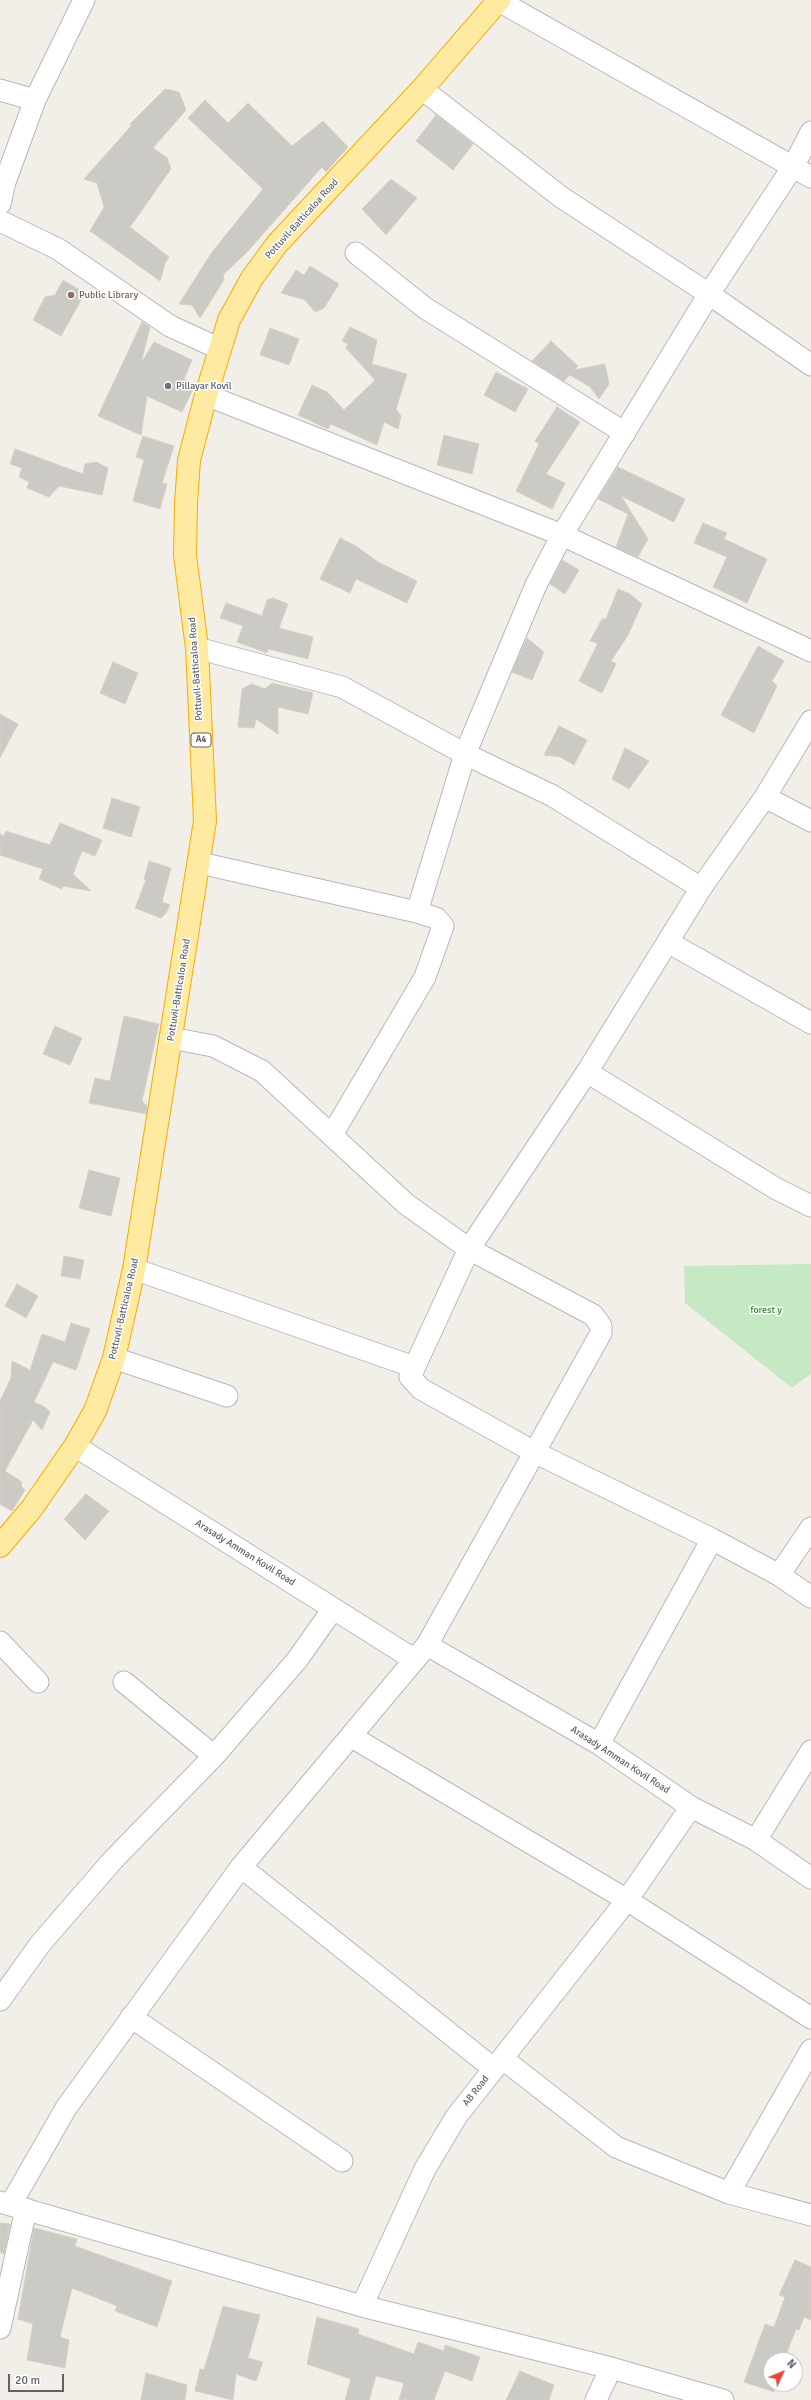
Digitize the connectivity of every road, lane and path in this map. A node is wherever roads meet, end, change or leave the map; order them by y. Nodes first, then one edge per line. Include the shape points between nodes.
1 (84, 0) edge
2 (499, 0) edge
3 (422, 89) junction
4 (0, 90) edge
5 (35, 100) junction
6 (811, 132) edge
7 (794, 165) junction
8 (811, 177) edge
9 (0, 204) edge
10 (0, 221) edge
11 (356, 252) dead end
12 (709, 294) junction
13 (220, 349) junction
14 (811, 365) edge
15 (206, 395) junction
16 (626, 433) junction
17 (562, 535) junction
18 (197, 648) junction
19 (811, 651) edge
20 (811, 721) edge
21 (465, 754) junction
22 (765, 797) junction
23 (811, 821) edge
24 (200, 863) junction
25 (701, 888) junction
26 (417, 912) junction
27 (668, 942) junction
28 (811, 1023) edge
29 (171, 1038) junction
30 (587, 1072) junction
31 (333, 1133) junction
32 (811, 1206) edge
33 (469, 1249) junction
34 (134, 1269) junction
35 (114, 1358) junction
36 (414, 1367) junction
37 (227, 1396) dead end
38 (74, 1446) junction
39 (536, 1453) junction
40 (811, 1528) edge
41 (712, 1539) junction
42 (0, 1546) edge
43 (779, 1575) junction
44 (811, 1597) edge
45 (333, 1609) junction
46 (0, 1642) edge
47 (421, 1652) junction
48 (38, 1682) dead end
49 (124, 1682) dead end
50 (352, 1737) junction
51 (599, 1744) junction
52 (811, 1751) edge
53 (214, 1756) junction
54 (691, 1807) junction
55 (756, 1840) junction
56 (241, 1867) junction
57 (811, 1878) edge
58 (627, 1900) junction
59 (0, 2000) edge
60 (131, 2017) junction
61 (811, 2018) edge
62 (811, 2050) edge
63 (499, 2064) junction
64 (342, 2161) dead end
65 (729, 2193) junction
66 (12, 2205) edge
67 (811, 2215) edge
68 (362, 2306) junction
69 (0, 2328) edge
70 (611, 2368) junction
71 (596, 2400) edge
72 (723, 2400) edge

1 - 5 street
2 - 3 highway, Pottuvil-Batticaloa Road / A4
2 - 7 street
3 - 12 street via 561,197
3 - 13 highway, Pottuvil-Batticaloa Road / A4 via 268,255 240,298 229,320
4 - 5 street
5 - 9 street via 5,182
6 - 7 street
7 - 8 street
7 - 12 street
10 - 13 street via 58,249 170,326
11 - 16 street via 425,308
12 - 14 street
12 - 16 street
13 - 15 highway, Pottuvil-Batticaloa Road / A4
15 - 17 street
15 - 18 highway, Pottuvil-Batticaloa Road / A4 via 190,460 186,504 185,555
16 - 17 street
17 - 19 street
17 - 21 street via 536,585
18 - 21 street via 342,687
18 - 24 highway, Pottuvil-Batticaloa Road / A4 via 205,821
20 - 22 street
21 - 25 street via 553,796
21 - 26 street
22 - 23 street
22 - 25 street
24 - 26 street
24 - 29 highway, Pottuvil-Batticaloa Road / A4
25 - 27 street
26 - 31 street via 436,918 443,926 425,977
27 - 28 street
27 - 30 street
29 - 31 street via 213,1046 262,1071
29 - 34 highway, Pottuvil-Batticaloa Road / A4
30 - 32 street via 775,1188
30 - 33 street
31 - 33 street via 406,1204
33 - 36 street
33 - 39 street via 593,1315 601,1326 601,1333
34 - 35 highway, Pottuvil-Batticaloa Road / A4
34 - 36 street
35 - 37 street
35 - 38 highway, Pottuvil-Batticaloa Road / A4 via 95,1411
36 - 39 street via 410,1377 421,1389
38 - 42 highway, Pottuvil-Batticaloa Road / A4 via 32,1508
38 - 45 street, Arasady Amman Kovil Road
39 - 41 street
39 - 47 street
40 - 43 street
41 - 43 street
41 - 51 street
43 - 44 street
45 - 47 street, Arasady Amman Kovil Road
45 - 53 street via 297,1660
46 - 48 street
47 - 50 street
47 - 51 street, Arasady Amman Kovil Road
49 - 53 street
50 - 56 street
50 - 58 street
51 - 54 street, Arasady Amman Kovil Road
52 - 55 street
53 - 59 street via 113,1860 41,1943
54 - 55 street, Arasady Amman Kovil Road
54 - 58 street, AB Road
55 - 57 street, Arasady Amman Kovil Road
56 - 60 street
56 - 63 street
58 - 61 street
58 - 63 street, AB Road
60 - 64 street
60 - 66 street via 66,2108
62 - 65 street
63 - 65 street via 616,2147
63 - 68 street, AB Road via 456,2117 425,2169
65 - 67 street
66 - 68 street
66 - 69 street
68 - 70 street
70 - 71 street
70 - 72 street

